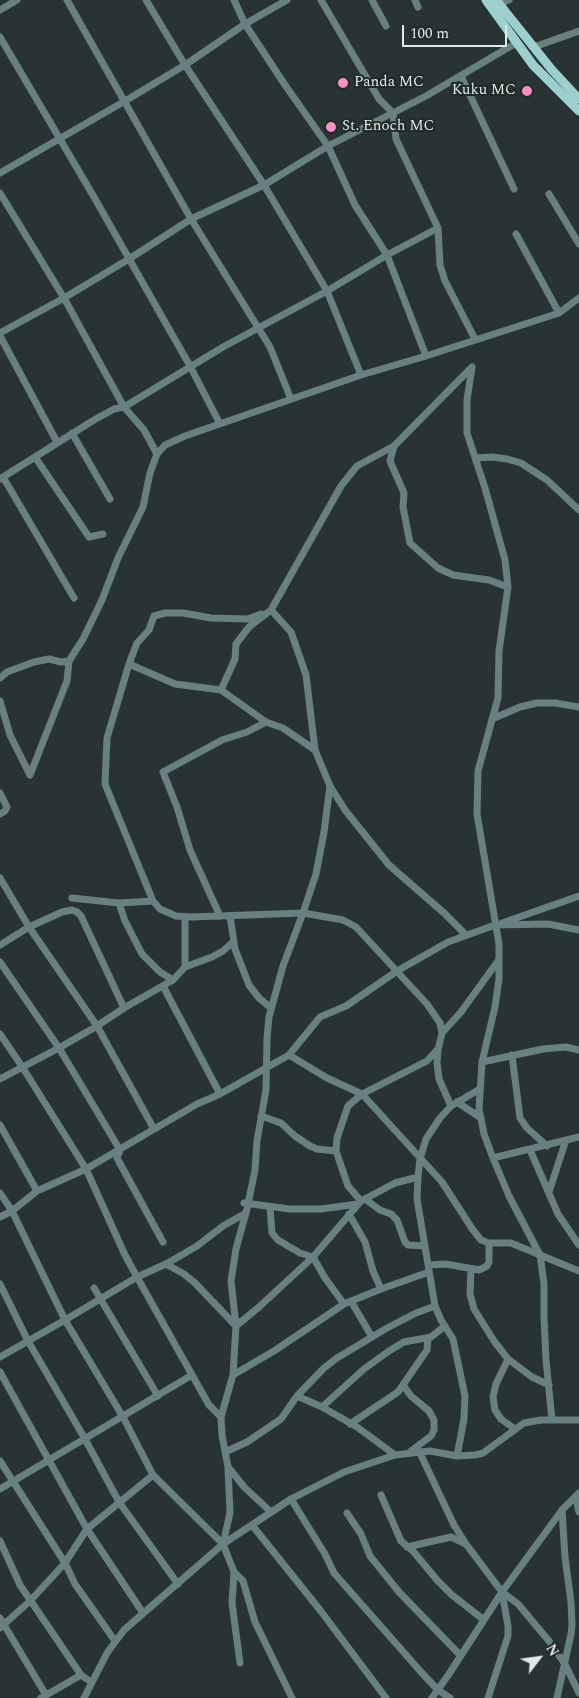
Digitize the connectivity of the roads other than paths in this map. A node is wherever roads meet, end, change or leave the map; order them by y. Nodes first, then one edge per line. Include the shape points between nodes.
1 (67, 0) edge
2 (146, 0) edge
3 (234, 0) edge
4 (287, 0) edge
5 (321, 0) edge
6 (372, 0) edge
7 (486, 0) edge
8 (509, 0) edge
9 (14, 1) edge
10 (498, 2) edge
11 (0, 10) edge
12 (245, 24) junction
13 (386, 26) dead end
14 (579, 31) edge
15 (0, 37) edge
16 (516, 43) junction
17 (534, 47) junction
18 (185, 65) junction
19 (460, 76) junction
20 (575, 90) edge
21 (579, 99) edge
22 (125, 101) junction
23 (579, 111) edge
24 (393, 113) junction
25 (60, 139) junction
26 (328, 146) junction
27 (0, 173) edge
28 (264, 185) junction
29 (514, 189) dead end
30 (0, 193) edge
31 (550, 194) dead end
32 (191, 219) junction
33 (438, 228) junction
34 (516, 234) dead end
35 (579, 244) edge
36 (387, 255) junction
37 (129, 259) junction
38 (327, 291) junction
39 (64, 298) junction
40 (579, 298) edge
41 (559, 312) junction
42 (256, 328) junction
43 (0, 335) edge
44 (474, 339) junction
45 (426, 356) junction
46 (190, 366) junction
47 (361, 375) junction
48 (291, 399) junction
49 (124, 407) junction
50 (220, 424) junction
51 (72, 433) junction
52 (57, 442) junction
53 (394, 446) junction
54 (157, 454) junction
55 (34, 457) junction
56 (475, 458) junction
57 (2, 478) edge
58 (110, 499) dead end
59 (579, 510) edge
60 (103, 534) dead end
61 (508, 587) junction
62 (74, 598) dead end
63 (271, 610) junction
64 (69, 660) junction
65 (129, 664) junction
66 (0, 678) edge
67 (220, 690) junction
68 (0, 701) edge
69 (579, 707) edge
70 (492, 719) junction
71 (266, 722) junction
72 (315, 750) junction
73 (330, 786) junction
74 (0, 793) edge
75 (0, 814) edge
76 (0, 878) edge
77 (579, 896) edge
78 (72, 898) dead end
79 (153, 901) junction
80 (119, 903) junction
81 (304, 913) junction
82 (220, 916) junction
83 (230, 916) junction
84 (185, 917) junction
85 (495, 926) junction
86 (29, 927) junction
87 (579, 930) edge
88 (466, 935) junction
89 (234, 941) junction
90 (0, 945) edge
91 (499, 960) junction
92 (0, 962) edge
93 (185, 967) junction
94 (397, 971) junction
95 (173, 980) junction
96 (163, 986) junction
97 (124, 1008) junction
98 (271, 1008) junction
99 (97, 1026) junction
100 (442, 1033) junction
101 (0, 1034) edge
102 (59, 1048) junction
103 (438, 1050) junction
104 (579, 1050) edge
105 (289, 1055) junction
106 (512, 1055) junction
107 (482, 1062) junction
108 (24, 1068) junction
109 (266, 1069) junction
110 (0, 1079) edge
111 (480, 1089) junction
112 (220, 1094) junction
113 (362, 1094) junction
114 (454, 1104) junction
115 (261, 1116) junction
116 (481, 1118) junction
117 (0, 1125) edge
118 (154, 1129) junction
119 (579, 1137) edge
120 (566, 1140) junction
121 (547, 1146) junction
122 (120, 1150) junction
123 (530, 1150) junction
124 (336, 1151) junction
125 (493, 1158) junction
126 (420, 1159) junction
127 (86, 1169) junction
128 (418, 1177) junction
129 (37, 1192) junction
130 (549, 1192) junction
131 (0, 1193) edge
132 (361, 1201) junction
133 (244, 1203) dead end
134 (270, 1207) junction
135 (12, 1212) junction
136 (246, 1213) junction
137 (348, 1214) junction
138 (0, 1217) edge
139 (163, 1242) dead end
140 (489, 1243) junction
141 (579, 1245) edge
142 (426, 1246) junction
143 (540, 1255) junction
144 (313, 1257) junction
145 (166, 1264) junction
146 (429, 1268) junction
147 (471, 1270) junction
148 (579, 1270) edge
149 (137, 1277) junction
150 (0, 1284) edge
151 (94, 1288) dead end
152 (381, 1289) junction
153 (100, 1298) junction
154 (351, 1301) junction
155 (344, 1304) junction
156 (435, 1306) junction
157 (65, 1320) junction
158 (236, 1326) junction
159 (445, 1326) junction
160 (372, 1337) junction
161 (428, 1338) junction
162 (28, 1341) junction
163 (0, 1357) edge
164 (508, 1359) junction
165 (0, 1372) edge
166 (192, 1375) junction
167 (233, 1375) junction
168 (403, 1385) junction
169 (549, 1385) junction
170 (158, 1396) junction
171 (297, 1396) junction
172 (322, 1407) junction
173 (122, 1417) junction
174 (221, 1417) junction
175 (552, 1420) junction
176 (579, 1420) edge
177 (350, 1424) junction
178 (515, 1429) junction
179 (86, 1439) junction
180 (419, 1451) junction
181 (225, 1452) junction
182 (407, 1453) junction
183 (394, 1455) junction
184 (457, 1456) junction
185 (50, 1460) junction
186 (0, 1461) edge
187 (228, 1467) junction
188 (153, 1475) junction
189 (13, 1482) junction
190 (0, 1489) edge
191 (577, 1495) edge
192 (381, 1496) dead end
193 (291, 1499) junction
194 (119, 1502) junction
195 (562, 1510) junction
196 (270, 1512) junction
197 (579, 1512) edge
198 (346, 1513) dead end
199 (252, 1525) junction
200 (87, 1529) junction
201 (0, 1541) edge
202 (222, 1544) junction
203 (466, 1544) junction
204 (407, 1547) junction
205 (65, 1563) junction
206 (234, 1572) junction
207 (178, 1584) junction
208 (502, 1592) junction
209 (30, 1601) junction
210 (143, 1613) junction
211 (484, 1620) junction
212 (1, 1623) edge
213 (115, 1641) junction
214 (460, 1655) junction
215 (240, 1663) dead end
216 (565, 1664) junction
217 (81, 1676) junction
218 (91, 1682) junction
219 (577, 1684) edge
220 (438, 1690) junction
221 (579, 1693) edge
222 (44, 1697) edge
223 (84, 1698) edge
224 (292, 1698) edge
225 (386, 1698) edge
226 (432, 1698) edge
227 (450, 1698) edge
228 (488, 1698) edge
229 (557, 1698) edge

1 - 22 street
2 - 18 street
3 - 12 street
4 - 12 street
5 - 24 street via 379,99
6 - 13 street
7 - 16 main road
8 - 10 street
9 - 11 street
10 - 17 main road
12 - 18 street
12 - 26 street
14 - 17 street
15 - 25 street
16 - 19 street
16 - 23 main road
17 - 20 main road
18 - 22 street
18 - 28 street
19 - 24 street
19 - 29 street
20 - 21 main road
22 - 25 street
22 - 32 street
24 - 26 street
24 - 33 street via 396,139
25 - 27 street
25 - 37 street
26 - 28 street
26 - 36 street via 355,204
28 - 32 street
28 - 38 street
30 - 39 street
31 - 35 street
32 - 37 street
32 - 42 street
33 - 36 street
33 - 44 street via 440,265
34 - 41 street
36 - 38 street
36 - 45 street
37 - 39 street
37 - 46 street
38 - 42 street
38 - 47 street
39 - 43 street
39 - 49 street
40 - 41 street
41 - 44 street
42 - 46 street
42 - 48 street via 270,347
43 - 52 street
44 - 45 street
45 - 47 street
46 - 49 street
46 - 50 street
47 - 48 street
48 - 50 street
49 - 51 street via 114,409
49 - 54 street via 144,430
50 - 54 street via 173,441
51 - 52 street
51 - 58 street
52 - 55 street
53 - 56 street via 472,367 467,433
53 - 61 street via 390,461 404,493 403,507 410,544 438,568 453,575 489,580
53 - 63 street via 357,466 341,486
54 - 64 street via 143,507 102,600
55 - 57 street
55 - 60 street via 89,538
56 - 59 street via 492,457 521,463 547,480
56 - 61 street via 505,560
57 - 62 street
61 - 70 street via 499,651 498,698
63 - 65 street via 248,620 183,613 154,616 149,630 137,643
63 - 67 street via 249,627 236,644 236,658
63 - 72 street via 291,632 306,675
64 - 66 street via 34,662
64 - 68 street via 67,681 30,775 10,735
65 - 67 street via 175,684
65 - 79 street via 107,738 105,784
67 - 71 street
69 - 70 street via 537,704 520,707
70 - 85 street via 478,771 477,814
71 - 72 street via 283,728
71 - 82 street via 222,740 163,772 190,850
72 - 73 street
73 - 81 street via 316,874
73 - 88 street via 345,810 389,864
74 - 75 street via 7,807
76 - 86 street
77 - 85 street
78 - 80 street
79 - 80 street
79 - 84 street via 160,909
80 - 95 street via 142,954
81 - 83 street
81 - 94 street via 343,920 356,927
81 - 98 street
82 - 83 street
82 - 84 street
83 - 89 street
84 - 93 street
85 - 87 street via 548,924
85 - 88 street
85 - 91 street
86 - 90 street
86 - 97 street via 62,912 77,912
86 - 99 street
88 - 94 street
89 - 93 street via 212,957
89 - 98 street via 249,985
91 - 100 street
91 - 107 street via 499,978
92 - 102 street
93 - 95 street
94 - 100 street via 435,1013
94 - 105 street via 346,1006 320,1017
95 - 96 street
96 - 97 street
96 - 112 street
97 - 99 street
98 - 109 street
99 - 102 street
99 - 118 street
100 - 103 street
101 - 108 street
102 - 108 street
102 - 122 street
103 - 113 street via 427,1061
103 - 114 street via 440,1078
104 - 106 street via 543,1049
105 - 109 street
105 - 113 street
106 - 107 street
106 - 121 street via 520,1118
107 - 111 street
108 - 110 street
108 - 127 street
109 - 112 street
109 - 115 street
111 - 114 street
111 - 116 street
112 - 118 street
113 - 124 street via 348,1106
113 - 126 street
114 - 116 street
114 - 126 street via 426,1139
115 - 124 street via 281,1123 310,1146
115 - 136 street
116 - 125 street
117 - 129 street
118 - 122 street
119 - 120 street
120 - 121 street
120 - 130 street
121 - 123 street
122 - 127 street
122 - 139 street via 117,1158
123 - 125 street
123 - 130 street
124 - 132 street via 348,1186
125 - 143 street
126 - 128 street
126 - 140 street via 442,1182 481,1240
127 - 129 street
127 - 149 street
128 - 132 street via 395,1183
128 - 142 street via 418,1199
129 - 135 street
130 - 141 street via 558,1214
131 - 135 street
132 - 134 street via 321,1209
132 - 137 street
132 - 142 street via 391,1214 408,1245
133 - 134 street
134 - 144 street via 272,1233 288,1246
135 - 138 street
135 - 157 street
136 - 145 street
136 - 158 street via 231,1281
137 - 144 street
137 - 152 street via 365,1242
140 - 143 street via 511,1243
140 - 147 street via 487,1266
142 - 146 street
143 - 148 street
143 - 169 street
144 - 155 street
144 - 158 street
145 - 149 street
145 - 158 street via 195,1283
146 - 147 street via 446,1264
146 - 152 street
146 - 156 street
147 - 164 street via 470,1294 474,1309
149 - 153 street
149 - 166 street
150 - 162 street
151 - 153 street
152 - 154 street
153 - 157 street
153 - 170 street
154 - 155 street
154 - 160 street
155 - 167 street
156 - 159 street
156 - 160 street
157 - 162 street
157 - 173 street
158 - 167 street
159 - 161 street
159 - 184 street via 453,1339 464,1396 464,1420
160 - 171 street via 336,1358
161 - 168 street via 427,1350
161 - 172 street via 404,1342 389,1351
162 - 163 street
162 - 179 street
164 - 169 street
164 - 178 street via 493,1397 495,1410 501,1419
165 - 185 street
166 - 170 street
166 - 174 street via 208,1405
167 - 174 street
168 - 177 street via 398,1392
168 - 182 street via 434,1420 432,1436
169 - 175 street
170 - 173 street
171 - 172 street
171 - 181 street via 281,1419 247,1442
172 - 177 street
173 - 179 street
173 - 188 street
174 - 181 street
175 - 176 street
175 - 178 street via 532,1421
177 - 183 street
178 - 184 street via 483,1453
179 - 185 street
179 - 194 street
180 - 182 street
180 - 184 street
180 - 203 street
181 - 187 street
182 - 183 street
183 - 193 street via 344,1472
185 - 189 street
185 - 200 street
186 - 189 street
187 - 196 street
187 - 202 street via 230,1512
188 - 194 street
188 - 202 street
189 - 190 street
189 - 205 street
191 - 195 street
191 - 197 street
192 - 204 street via 401,1542
193 - 196 street
193 - 220 street via 334,1573
194 - 200 street
194 - 207 street
195 - 208 street
195 - 216 street via 572,1611
196 - 199 street
198 - 214 street via 361,1534 370,1556 398,1592
199 - 202 street
199 - 225 street
200 - 205 street
200 - 210 street
201 - 209 street
202 - 206 street
202 - 207 street
203 - 204 street via 451,1537
203 - 208 street
204 - 211 street via 452,1595
205 - 209 street
205 - 213 street via 75,1584
206 - 215 street via 232,1603
206 - 224 street via 243,1581 255,1622
207 - 210 street
208 - 211 street
208 - 216 street via 524,1610
208 - 228 street via 508,1636
209 - 212 street
209 - 217 street
210 - 213 street
211 - 214 street
212 - 222 street
213 - 218 street
214 - 220 street
216 - 219 street
216 - 229 street
217 - 218 street
217 - 222 street
218 - 223 street
219 - 221 street
220 - 226 street
220 - 227 street

